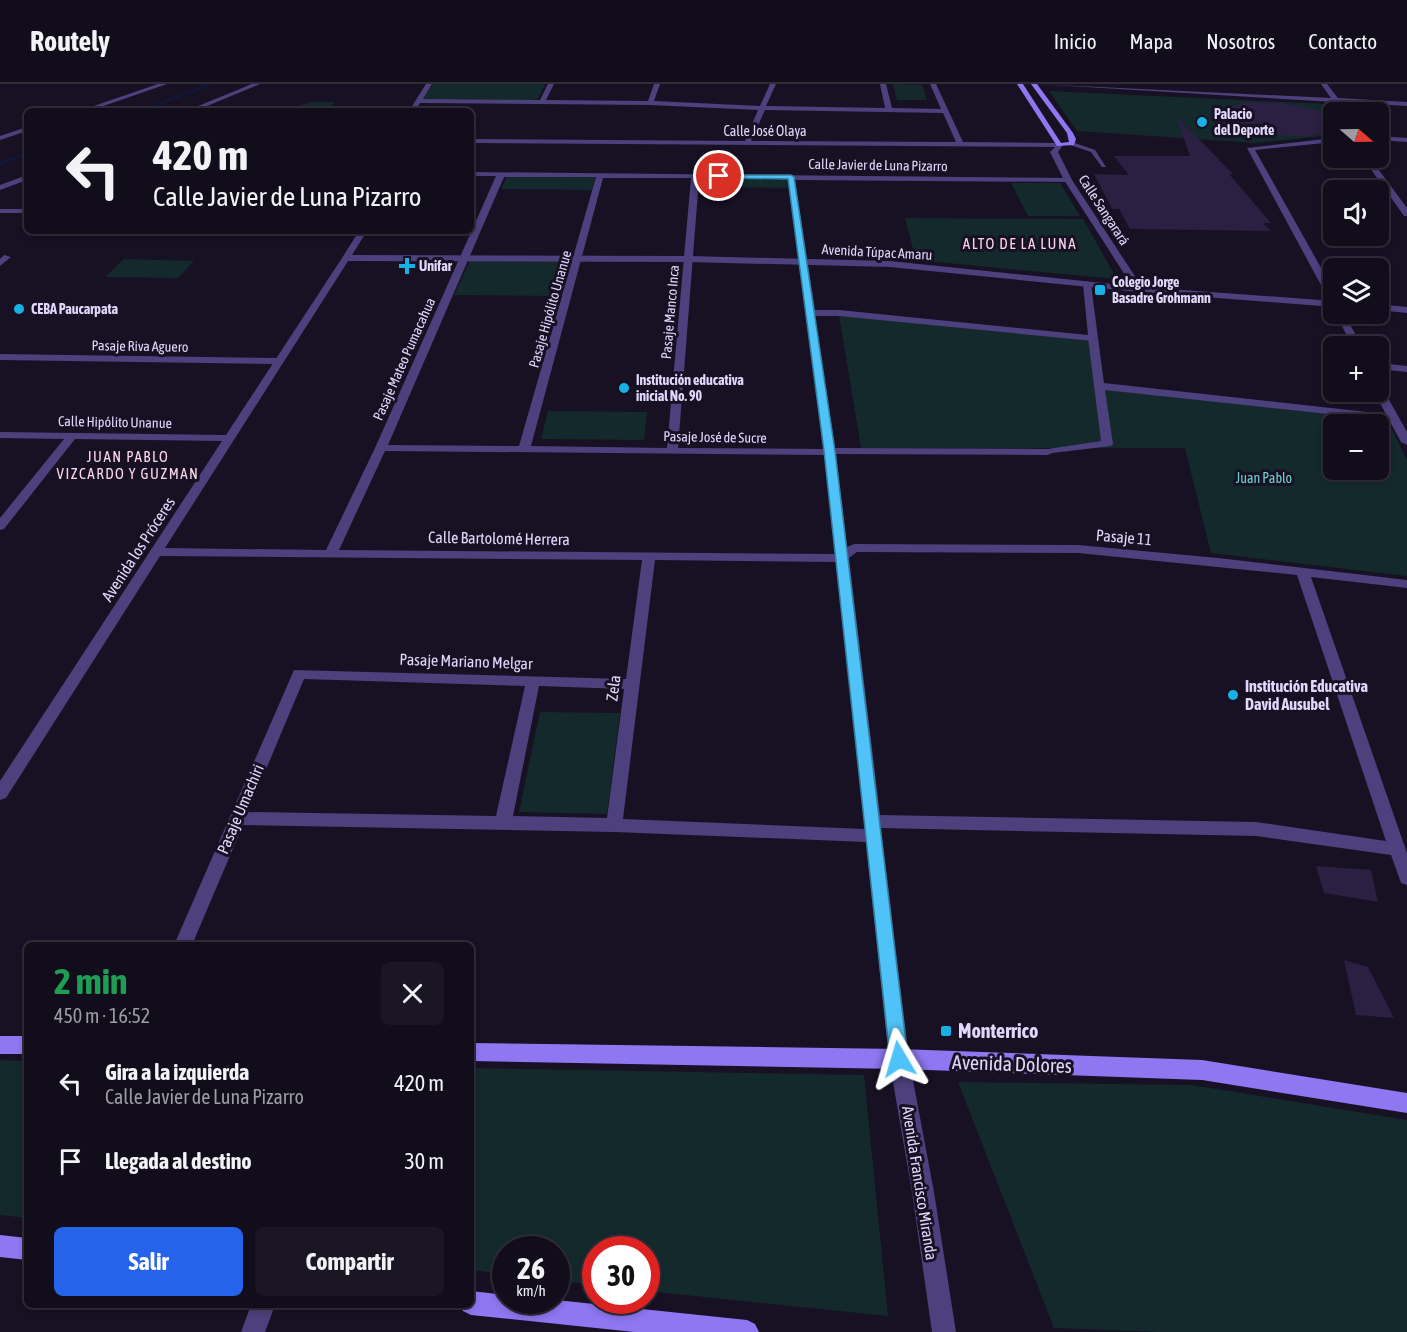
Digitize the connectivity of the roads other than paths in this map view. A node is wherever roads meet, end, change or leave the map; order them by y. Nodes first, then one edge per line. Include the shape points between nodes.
1 (164, 84) edge
2 (257, 84) edge
3 (429, 84) edge
4 (551, 84) edge
5 (657, 84) edge
6 (773, 84) edge
7 (883, 84) edge
8 (933, 84) edge
9 (1020, 84) edge
10 (1034, 84) edge
11 (1039, 84) edge
12 (1211, 84) edge
13 (1324, 84) edge
14 (1132, 87) edge
15 (1216, 93) junction
16 (1336, 100) junction
17 (419, 101) junction
18 (543, 102) junction
19 (650, 103) junction
20 (1407, 104) edge
21 (91, 108) edge
22 (197, 108) edge
23 (414, 108) edge
24 (763, 108) junction
25 (889, 110) junction
26 (946, 111) junction
27 (24, 130) edge
28 (0, 138) edge
29 (1389, 139) edge
30 (1407, 140) edge
31 (474, 141) edge
32 (1323, 141) edge
33 (747, 143) junction
34 (1072, 144) junction
35 (961, 145) junction
36 (1059, 145) junction
37 (1104, 166) dead end
38 (1374, 168) edge
39 (474, 174) edge
40 (501, 174) junction
41 (600, 175) junction
42 (695, 176) junction
43 (791, 177) junction
44 (24, 178) edge
45 (1068, 180) junction
46 (0, 188) edge
47 (0, 211) edge
48 (24, 212) edge
49 (1407, 214) edge
50 (361, 234) edge
51 (346, 258) junction
52 (465, 258) junction
53 (578, 259) junction
54 (688, 259) junction
55 (804, 262) junction
56 (1323, 282) edge
57 (1087, 284) junction
58 (1139, 289) junction
59 (1323, 301) edge
60 (1389, 308) edge
61 (1407, 310) edge
62 (811, 313) junction
63 (1093, 338) junction
64 (0, 357) edge
65 (279, 361) junction
66 (1389, 367) edge
67 (1407, 369) edge
68 (1101, 386) junction
69 (1385, 402) edge
70 (1394, 418) junction
71 (0, 435) edge
72 (72, 436) junction
73 (230, 438) junction
74 (1407, 442) edge
75 (381, 448) junction
76 (524, 450) junction
77 (672, 451) junction
78 (830, 451) junction
79 (0, 526) edge
80 (156, 552) junction
81 (331, 553) junction
82 (649, 556) junction
83 (841, 558) junction
84 (1303, 573) junction
85 (1407, 584) edge
86 (299, 674) joint
87 (533, 681) junction
88 (632, 684) junction
89 (0, 794) edge
90 (236, 818) junction
91 (503, 824) junction
92 (614, 825) junction
93 (872, 829) junction
94 (1396, 849) junction
95 (1407, 878) edge
96 (184, 942) edge
97 (0, 1045) edge
98 (24, 1045) edge
99 (474, 1052) edge
100 (899, 1059) junction
101 (1407, 1103) edge
102 (0, 1246) edge
103 (24, 1249) edge
104 (474, 1303) edge
105 (262, 1308) edge
106 (253, 1332) edge
107 (747, 1332) edge
108 (944, 1332) edge

1 - 21 street
2 - 22 street
3 - 17 street
4 - 18 street
5 - 19 street
6 - 24 street
7 - 25 street
8 - 26 street
9 - 36 main road
10 - 34 main road via 1070,133
11 - 14 street
12 - 15 street
13 - 16 street
14 - 15 street
15 - 16 street
16 - 20 street
17 - 18 street
17 - 23 street
18 - 19 street
19 - 24 street
24 - 25 street
24 - 33 street
25 - 26 street
26 - 35 street
27 - 28 street
29 - 30 street
31 - 33 street, Calle José Olaya
32 - 56 street via 1251,148
33 - 35 street, Calle José Olaya
34 - 36 main road
34 - 37 lane via 1093,151
35 - 36 street, Calle José Olaya
36 - 45 street, Calle Sangarará via 1054,152
38 - 49 street
39 - 40 street, Calle Javier de Luna Pizarro
40 - 41 street, Calle Javier de Luna Pizarro
40 - 52 street, Pasaje Mateo Pumacahua
41 - 42 street, Calle Javier de Luna Pizarro
41 - 53 street, Pasaje Hipólito Unanue
42 - 43 street, Calle Javier de Luna Pizarro
42 - 54 street, Pasaje Manco Inca
43 - 45 street, Calle Javier de Luna Pizarro
43 - 55 street, Avenida Francisco Miranda via 800,256
44 - 46 street
45 - 58 street, Calle Sangarará
47 - 48 street
50 - 51 street, Avenida los Próceres
51 - 52 street, Avenida Túpac Amaru
51 - 65 street, Avenida los Próceres
52 - 53 street, Avenida Túpac Amaru
52 - 75 street, Pasaje Mateo Pumacahua
53 - 54 street, Avenida Túpac Amaru
53 - 76 street, Pasaje Hipólito Unanue
54 - 55 street, Avenida Túpac Amaru
54 - 77 street, Pasaje Manco Inca
55 - 57 street, Avenida Túpac Amaru via 890,264
55 - 62 street, Avenida Francisco Miranda
57 - 58 street, Avenida Túpac Amaru
57 - 63 street
58 - 59 street, Avenida Túpac Amaru
60 - 61 street
62 - 63 street
62 - 78 street, Avenida Francisco Miranda
63 - 68 street
64 - 65 street, Pasaje Riva Aguero
65 - 73 street, Avenida los Próceres
66 - 67 street
68 - 70 street
68 - 78 street, Pasaje José de Sucre via 1107,444 1048,452
69 - 70 street
70 - 74 street
71 - 72 street, Calle Hipólito Unanue
72 - 73 street, Calle Hipólito Unanue
72 - 79 street
73 - 80 street, Avenida los Próceres
75 - 76 street, Pasaje José de Sucre
75 - 81 street, Pasaje Mateo Pumacahua
76 - 77 street, Pasaje José de Sucre
77 - 78 street, Pasaje José de Sucre
78 - 83 street, Avenida Francisco Miranda
80 - 81 street, Calle Bartolomé Herrera
80 - 89 street, Avenida los Próceres
81 - 82 street, Calle Bartolomé Herrera
82 - 83 street, Calle Bartolomé Herrera
82 - 88 street, Zela
83 - 84 street, Pasaje 11 via 854,548 1078,549
83 - 93 street, Avenida Francisco Miranda
84 - 85 street, Pasaje 11
84 - 94 street
86 - 87 street, Pasaje Mariano Melgar
86 - 90 street, Pasaje Umachiri
87 - 88 street, Pasaje Mariano Melgar
87 - 91 street
88 - 92 street, Zela
90 - 91 street
90 - 96 street, Pasaje Umachiri
91 - 92 street
92 - 93 street
93 - 94 street via 1256,829
93 - 100 street, Avenida Francisco Miranda
94 - 95 street
97 - 98 main road
99 - 100 main road, Avenida Dolores
100 - 101 main road, Avenida Dolores via 1202,1070
100 - 108 street, Avenida Francisco Miranda
102 - 103 main road
104 - 107 main road
105 - 106 street

